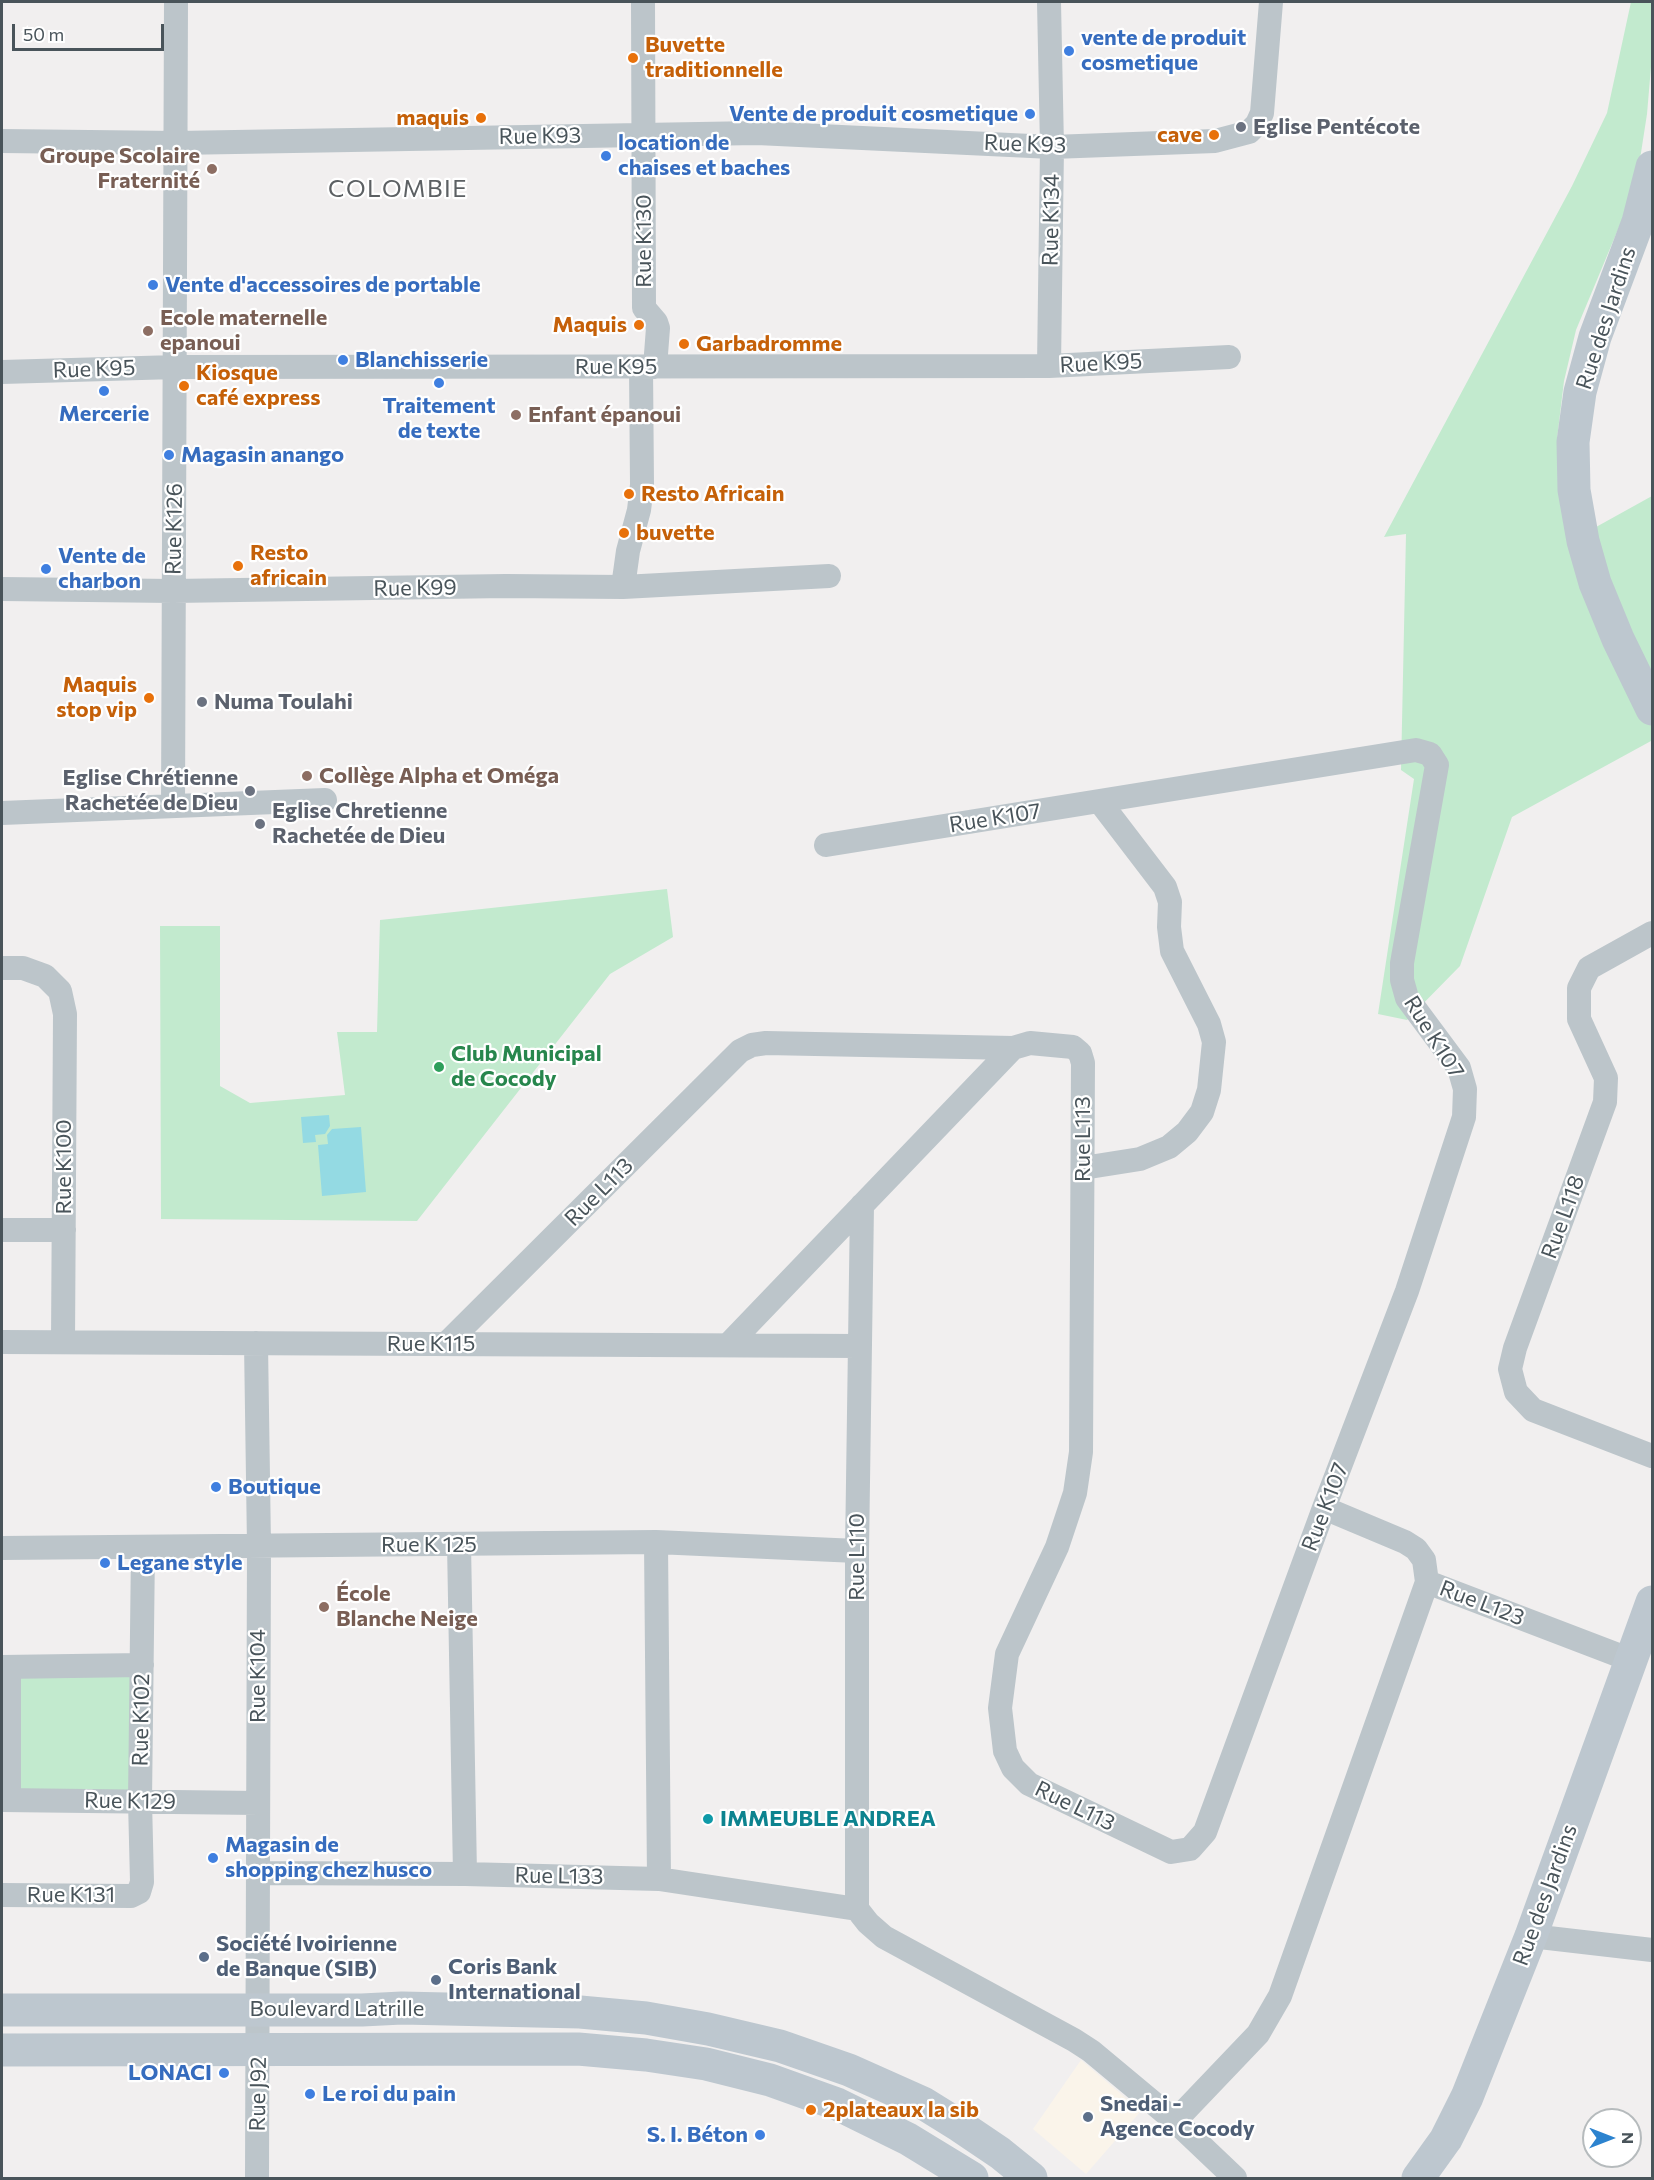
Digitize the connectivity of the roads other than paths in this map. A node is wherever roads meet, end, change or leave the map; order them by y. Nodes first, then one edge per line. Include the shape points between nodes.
1 (176, 2) edge
2 (643, 2) edge
3 (1049, 2) edge
4 (1271, 2) edge
5 (645, 134) junction
6 (2, 141) edge
7 (177, 143) junction
8 (1052, 147) junction
9 (1653, 167) edge
10 (1229, 357) dead end
11 (1049, 366) junction
12 (176, 367) junction
13 (648, 367) junction
14 (2, 372) edge
15 (829, 576) dead end
16 (623, 587) junction
17 (2, 589) edge
18 (173, 591) junction
19 (1653, 709) edge
20 (325, 800) dead end
21 (1100, 802) junction
22 (173, 805) junction
23 (2, 813) edge
24 (826, 845) dead end
25 (1653, 933) edge
26 (2, 968) edge
27 (1013, 1048) junction
28 (1083, 1168) junction
29 (862, 1205) junction
30 (2, 1230) edge
31 (64, 1230) junction
32 (2, 1342) edge
33 (63, 1342) junction
34 (256, 1343) junction
35 (446, 1344) junction
36 (728, 1345) junction
37 (860, 1346) junction
38 (1653, 1456) edge
39 (1324, 1508) junction
40 (656, 1542) junction
41 (459, 1544) junction
42 (259, 1546) junction
43 (2, 1548) edge
44 (142, 1548) junction
45 (856, 1551) junction
46 (1426, 1582) junction
47 (1653, 1602) edge
48 (1640, 1656) edge
49 (142, 1665) junction
50 (5, 1667) edge
51 (5, 1800) edge
52 (140, 1801) junction
53 (258, 1803) junction
54 (1190, 1850) joint
55 (258, 1873) junction
56 (465, 1874) junction
57 (659, 1879) junction
58 (139, 1892) joint
59 (2, 1895) edge
60 (857, 1909) junction
61 (1532, 1936) junction
62 (1653, 1950) edge
63 (2, 2010) edge
64 (258, 2010) junction
65 (2, 2050) edge
66 (258, 2050) junction
67 (1175, 2121) junction
68 (257, 2178) edge
69 (972, 2178) edge
70 (1031, 2178) edge
71 (1235, 2178) edge
72 (1418, 2178) edge

1 - 7 street, Rue K126
2 - 5 street, Rue K130
3 - 8 street, Rue K134
4 - 8 street, Rue K93 via 1262,113 1254,128 1240,136 1215,141
5 - 7 street, Rue K93
5 - 8 street, Rue K93 via 778,133
5 - 13 street, Rue K130 via 644,308 658,328
6 - 7 street, Rue K93
7 - 12 street, Rue K126
8 - 11 street, Rue K134
9 - 19 main road, Rue des Jardins via 1638,222 1595,337 1580,392 1573,442 1574,490 1595,583
10 - 11 street, Rue K95
11 - 13 street, Rue K95
12 - 13 street, Rue K95
12 - 14 street, Rue K95
12 - 18 street, Rue K126
13 - 16 street, Rue K130 via 642,485
15 - 16 street, Rue K99
16 - 18 street, Rue K99
17 - 18 street, Rue K99
18 - 22 street, Rue K126
20 - 22 street
21 - 24 street, Rue K107
21 - 28 street via 1165,887 1170,902 1172,951 1209,1024 1214,1042 1209,1090 1202,1112 1187,1132 1169,1147 1140,1159
21 - 39 street, Rue K107 via 1416,750 1430,754 1437,765 1402,980 1407,998 1459,1068 1465,1089 1464,1117 1407,1291
22 - 23 street
25 - 38 street, Rue L118 via 1589,968 1579,988 1579,1019 1606,1078 1605,1102 1510,1369 1516,1392 1533,1410
26 - 31 street, Rue K100 via 23,968 45,976 60,991 65,1014
27 - 28 street, Rue L113 via 1030,1043 1073,1047 1080,1053
27 - 29 street
27 - 35 street, Rue L113 via 766,1043 740,1051
28 - 54 street, Rue L113 via 1081,1452 1075,1493 1057,1547 1007,1654 1000,1708 1005,1751 1013,1768 1029,1784 1171,1852
29 - 36 street
29 - 37 street, Rue L110
30 - 31 street
31 - 33 street, Rue K100
32 - 33 street, Rue K115
33 - 34 street, Rue K115
34 - 35 street, Rue K115
34 - 42 street, Rue K104
35 - 36 street, Rue K115
36 - 37 street, Rue K115
37 - 45 street, Rue L110
39 - 46 street, Rue L123 via 1416,1549 1424,1560
39 - 54 street, Rue K107 via 1205,1832
40 - 41 street, Rue K 125
40 - 45 street, Rue K 125
40 - 57 street
41 - 42 street, Rue K 125
41 - 56 street
42 - 44 street, Rue K 125
42 - 53 street, Rue K104
43 - 44 street, Rue K 125
44 - 49 street, Rue K102
45 - 60 street, Rue L110
46 - 48 street, Rue L123
46 - 67 street via 1280,1996 1258,2034
47 - 48 main road, Rue des Jardins
48 - 61 main road, Rue des Jardins
49 - 50 street
49 - 52 street, Rue K102
50 - 51 street
51 - 52 street, Rue K129
52 - 53 street, Rue K129
52 - 58 street, Rue K102
53 - 55 street, Rue K104
55 - 56 street, Rue L133
55 - 64 street, Rue K104
56 - 57 street, Rue L133
57 - 60 street, Rue L133
58 - 59 street, Rue K131 via 131,1896
60 - 67 street via 884,1937 1091,2051
61 - 62 street
61 - 72 main road, Rue des Jardins via 1467,2097 1446,2139
63 - 64 main road, Boulevard Latrille
64 - 66 street, Rue J92
64 - 70 main road, Boulevard Latrille via 580,2012 708,2029 780,2046 849,2070 923,2103
65 - 66 main road, Boulevard Latrille
66 - 68 street, Rue J92
66 - 69 main road, Boulevard Latrille via 578,2049 706,2064 770,2080 837,2104 908,2139
67 - 71 street

